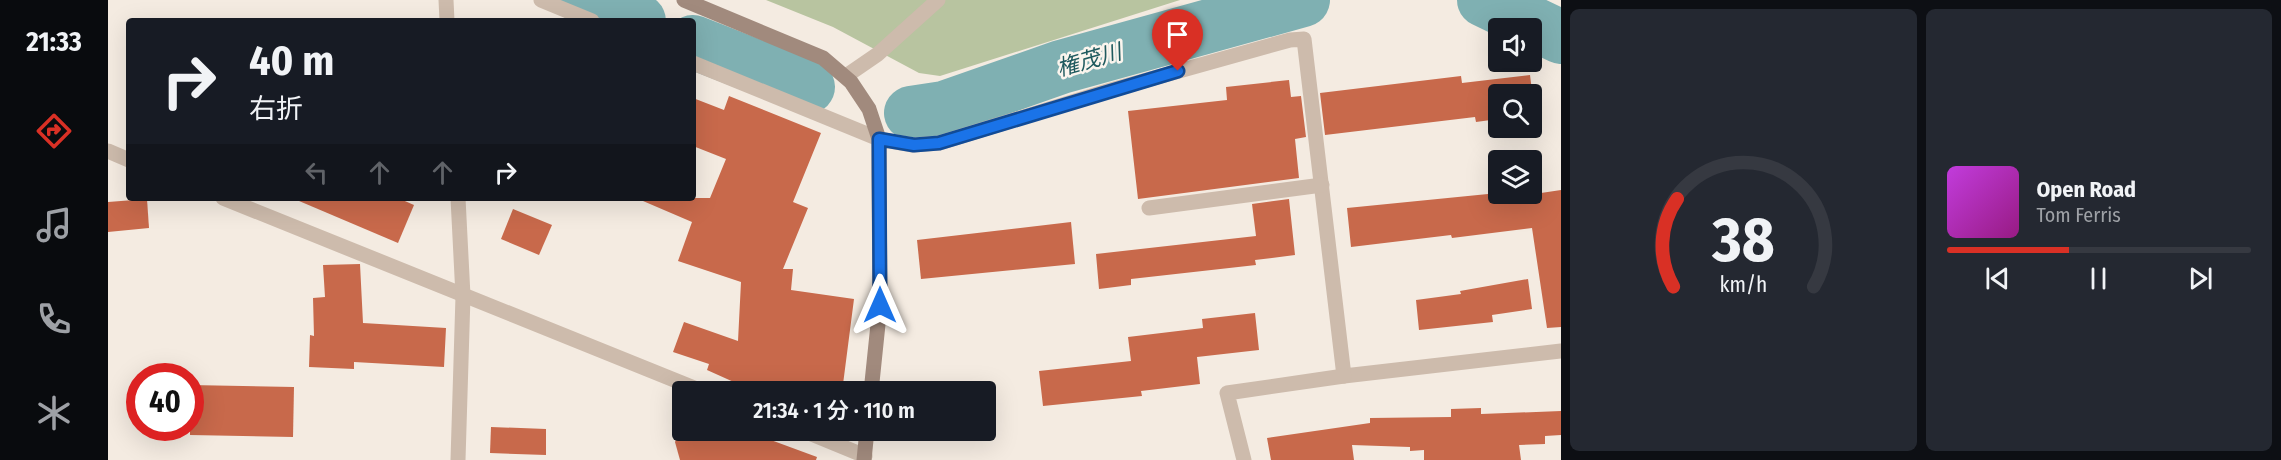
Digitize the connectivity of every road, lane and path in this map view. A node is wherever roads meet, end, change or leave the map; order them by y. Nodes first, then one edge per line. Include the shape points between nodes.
1 (446, 0) edge
2 (541, 0) edge
3 (684, 0) edge
4 (938, 0) edge
5 (447, 18) edge
6 (585, 18) edge
7 (696, 64) edge
8 (846, 76) junction
9 (879, 139) junction
10 (108, 152) edge
11 (126, 159) edge
12 (1322, 185) junction
13 (230, 201) edge
14 (458, 201) edge
15 (1149, 208) dead end
16 (463, 296) junction
17 (1561, 351) edge
18 (1344, 375) junction
19 (676, 381) edge
20 (872, 381) edge
21 (826, 441) edge
22 (866, 441) edge
23 (864, 458) edge
24 (458, 460) edge
25 (1244, 460) edge

1 - 5 street
2 - 6 street
3 - 8 street via 814,53
4 - 8 street via 878,54
7 - 9 street
8 - 9 street via 866,102
9 - 12 street via 914,145 939,143 1111,90 1304,39
9 - 20 street via 880,305
10 - 11 street
12 - 15 street
12 - 18 street
13 - 16 street
14 - 16 street
16 - 19 street
16 - 24 street
17 - 18 street
18 - 25 street via 1227,393
21 - 23 street
22 - 23 street

